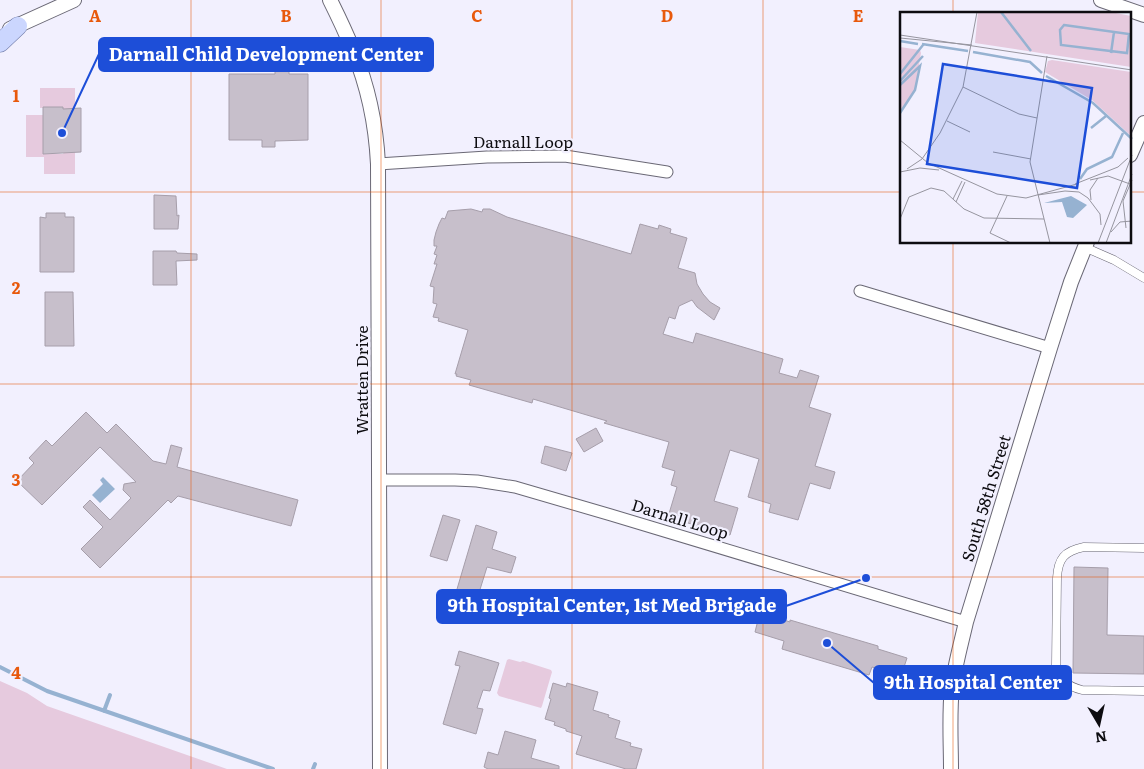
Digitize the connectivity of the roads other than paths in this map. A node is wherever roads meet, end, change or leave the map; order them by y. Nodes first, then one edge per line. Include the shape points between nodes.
1 (74, 0) edge
2 (330, 0) edge
3 (1101, 0) edge
4 (1144, 15) edge
5 (18, 26) junction
6 (0, 34) edge
7 (0, 43) edge
8 (1144, 123) edge
9 (1132, 150) edge
10 (378, 164) junction
11 (667, 172) dead end
12 (1086, 245) edge
13 (1144, 278) edge
14 (860, 291) dead end
15 (1050, 348) junction
16 (379, 480) junction
17 (1144, 548) edge
18 (966, 622) junction
19 (1144, 690) edge
20 (380, 769) edge
21 (950, 769) edge

1 - 5 street
2 - 10 street, Wratten Drive via 364,79 377,139
3 - 4 street
5 - 6 street
5 - 7 main road
8 - 9 street
10 - 11 street, Darnall Loop via 565,156
10 - 16 street, Wratten Drive
12 - 13 street
12 - 15 street, South 58th Street
14 - 15 street
15 - 18 street, South 58th Street
16 - 18 street, Darnall Loop via 477,481 515,487
16 - 20 street, Wratten Drive
17 - 19 street via 1084,547 1074,549 1061,560 1057,578 1056,665 1064,682 1082,690
18 - 21 street, South 58th Street via 952,688

